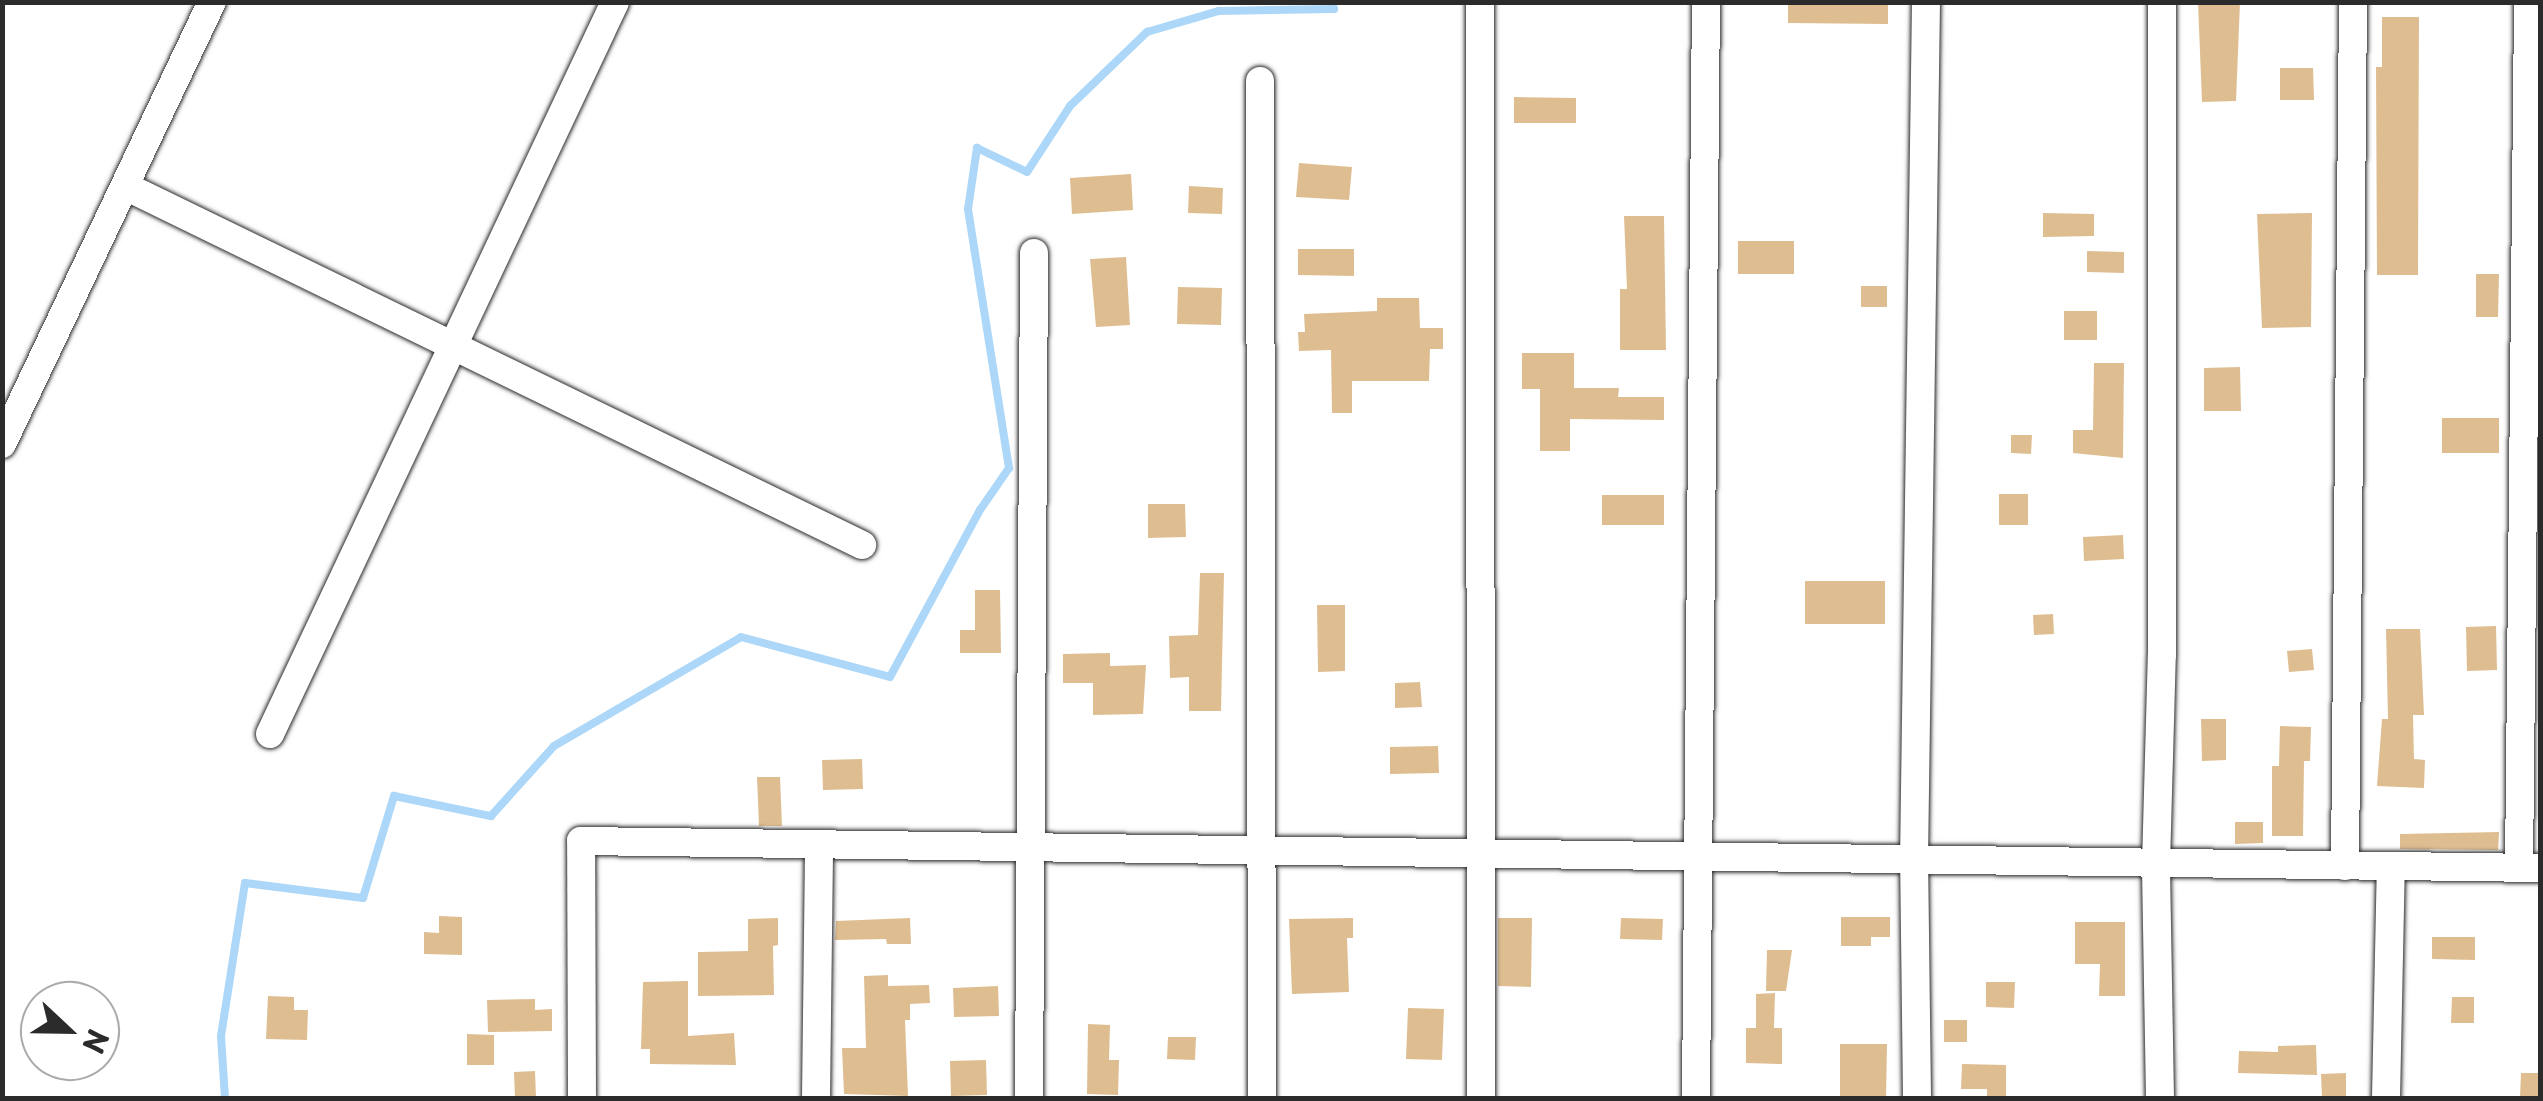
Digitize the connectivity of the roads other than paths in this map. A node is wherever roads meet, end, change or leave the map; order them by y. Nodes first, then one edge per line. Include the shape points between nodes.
1 (212, 2) edge
2 (615, 2) edge
3 (1480, 2) edge
4 (1706, 2) edge
5 (1926, 2) edge
6 (2162, 2) edge
7 (2354, 2) edge
8 (2528, 2) edge
9 (1260, 81) dead end
10 (125, 186) junction
11 (1034, 252) dead end
12 (453, 346) junction
13 (2, 444) edge
14 (862, 545) dead end
15 (270, 734) dead end
16 (819, 844) junction
17 (1034, 847) junction
18 (1261, 850) junction
19 (1483, 853) junction
20 (1696, 859) junction
21 (1914, 861) junction
22 (2156, 864) junction
23 (2345, 866) junction
24 (2391, 866) junction
25 (2530, 868) edge
26 (582, 1098) edge
27 (816, 1098) edge
28 (1029, 1098) edge
29 (1262, 1098) edge
30 (1482, 1098) edge
31 (1696, 1098) edge
32 (1918, 1098) edge
33 (2160, 1098) edge
34 (2386, 1098) edge

1 - 10 street
2 - 12 street
3 - 19 street
4 - 20 street
5 - 21 street
6 - 22 street
7 - 23 street
8 - 25 street
9 - 18 street
10 - 12 street
10 - 13 street
11 - 17 street
12 - 14 street
12 - 15 street
16 - 17 street
16 - 26 street via 581,840
16 - 27 street
17 - 18 street
17 - 28 street
18 - 19 street
18 - 29 street
19 - 20 street
19 - 30 street
20 - 21 street
20 - 31 street
21 - 22 street
21 - 32 street
22 - 23 street
22 - 33 street
23 - 24 street
24 - 25 street
24 - 34 street

